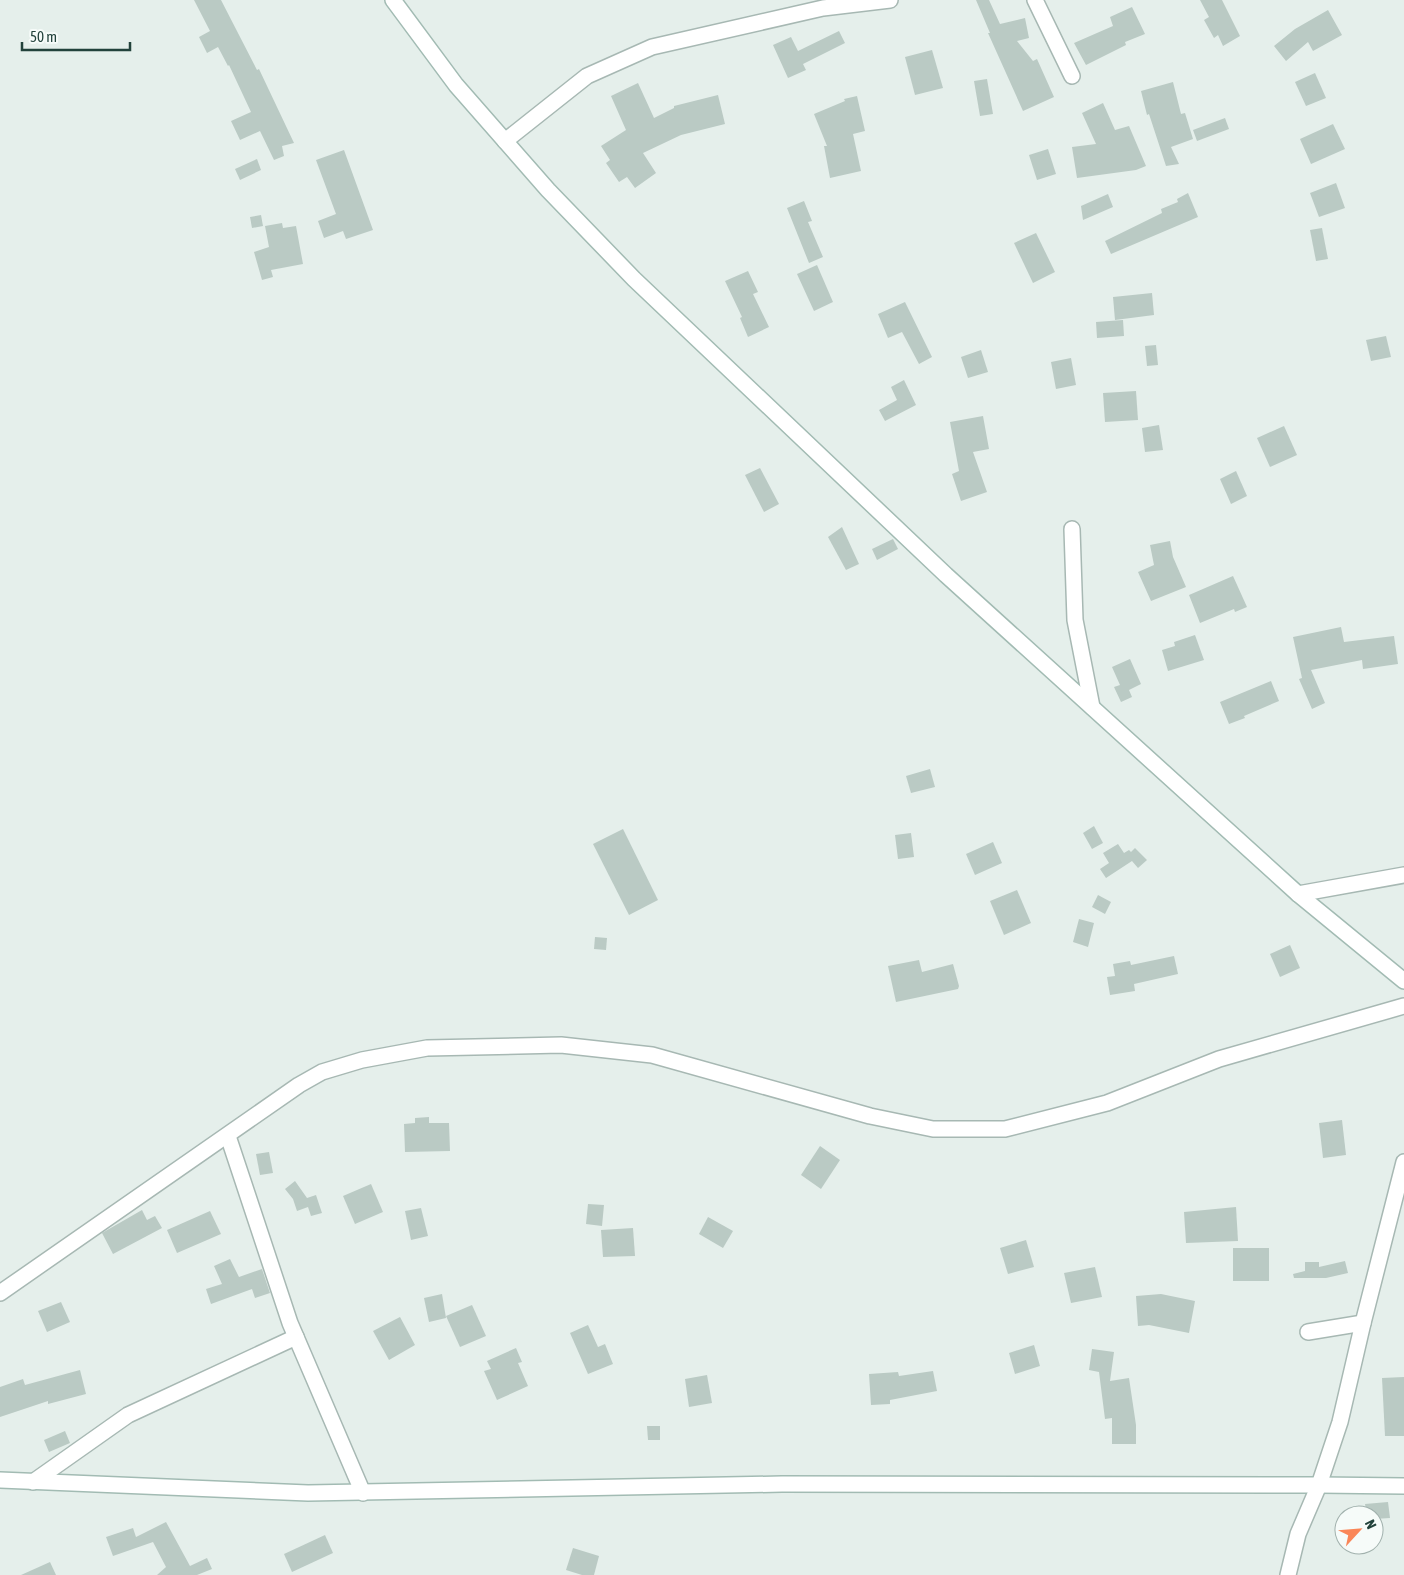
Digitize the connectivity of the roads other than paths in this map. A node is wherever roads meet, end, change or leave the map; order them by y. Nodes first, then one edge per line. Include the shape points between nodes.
1 (393, 0) edge
2 (890, 0) edge
3 (1034, 0) edge
4 (822, 4) edge
5 (1072, 76) dead end
6 (505, 141) junction
7 (1072, 529) dead end
8 (1092, 708) junction
9 (1404, 875) edge
10 (1298, 894) junction
11 (1404, 981) edge
12 (1404, 1006) edge
13 (228, 1136) junction
14 (1404, 1162) edge
15 (0, 1293) edge
16 (1363, 1323) junction
17 (1308, 1332) dead end
18 (296, 1337) junction
19 (0, 1480) edge
20 (33, 1482) junction
21 (1319, 1485) junction
22 (1404, 1486) edge
23 (363, 1492) junction
24 (1288, 1575) edge

1 - 6 street via 456,85
2 - 4 street
3 - 5 street
4 - 6 street via 652,48 587,76
6 - 8 street via 634,279 946,575
7 - 8 street via 1075,620
8 - 10 street
9 - 10 street
10 - 11 street
12 - 13 street via 1219,1059 1106,1103 1005,1130 933,1129 870,1116 652,1055 560,1044 427,1048 362,1060 322,1072 299,1085
13 - 15 street
13 - 18 street
14 - 16 street
16 - 17 street
16 - 21 street via 1340,1422
18 - 20 street via 128,1415
18 - 23 street
19 - 20 street
20 - 23 street via 308,1494
21 - 22 street
21 - 23 street via 782,1484
21 - 24 street via 1298,1534

